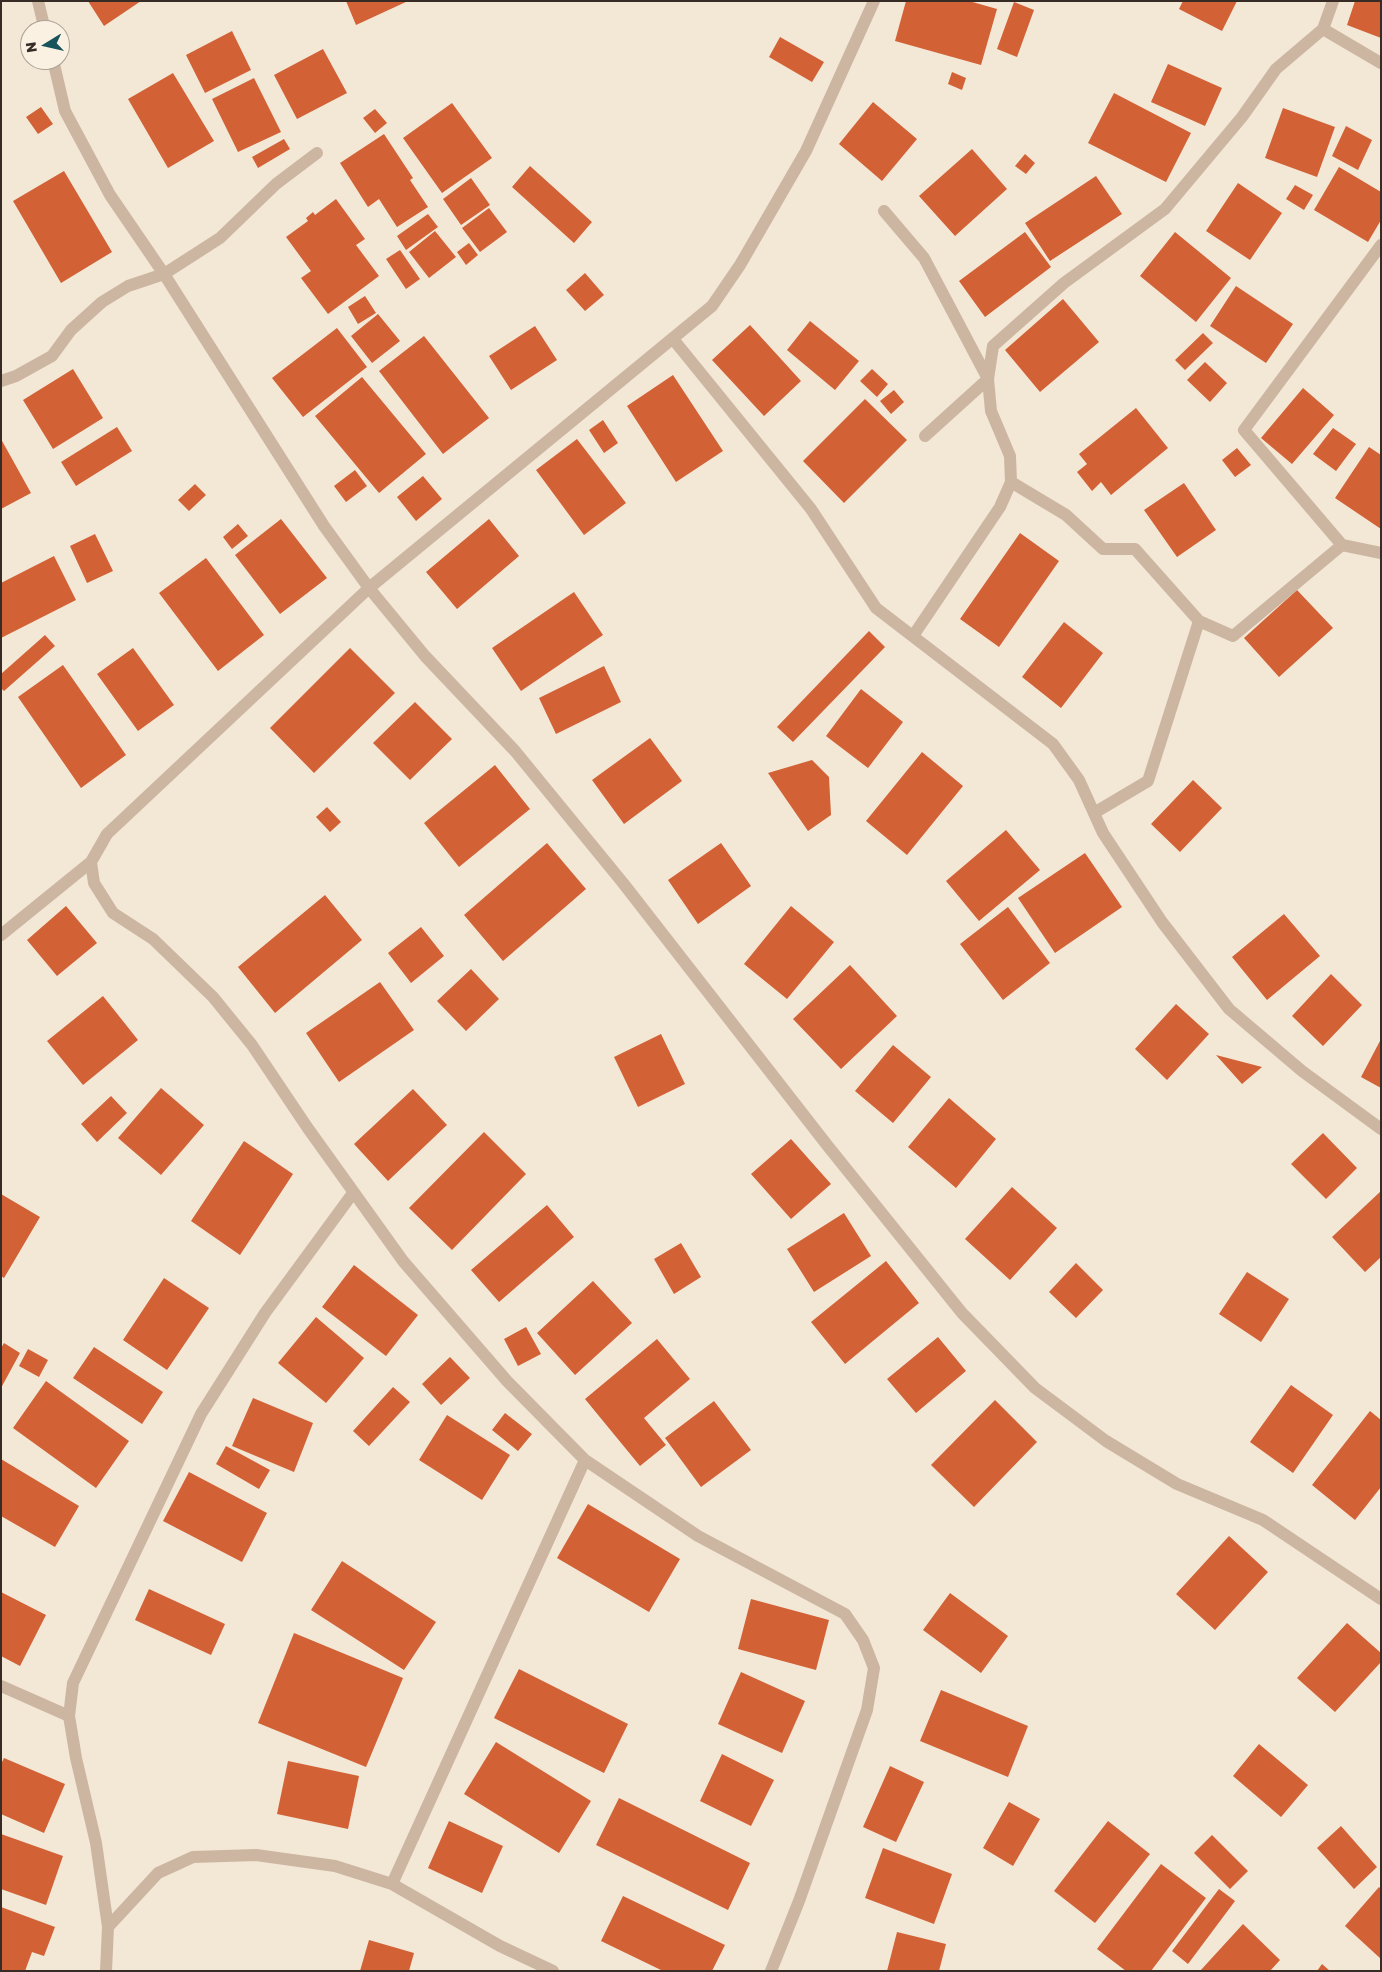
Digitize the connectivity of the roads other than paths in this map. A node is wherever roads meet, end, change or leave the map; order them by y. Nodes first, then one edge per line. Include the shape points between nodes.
1 (38, 1) edge
2 (874, 1) edge
3 (1333, 1) edge
4 (43, 20) edge
5 (1324, 29) junction
6 (1381, 63) edge
7 (55, 70) edge
8 (317, 153) dead end
9 (884, 211) dead end
10 (1381, 245) edge
11 (164, 274) junction
12 (673, 339) junction
13 (988, 379) junction
14 (1, 381) edge
15 (925, 436) dead end
16 (1011, 482) junction
17 (1342, 545) junction
18 (1381, 553) edge
19 (369, 588) junction
20 (1199, 621) junction
21 (913, 636) junction
22 (1094, 813) junction
23 (91, 862) junction
24 (1, 936) edge
25 (1381, 1130) edge
26 (353, 1193) junction
27 (585, 1460) junction
28 (1381, 1598) edge
29 (1, 1686) edge
30 (69, 1716) junction
31 (392, 1884) junction
32 (108, 1926) junction
33 (106, 1971) edge
34 (553, 1971) edge
35 (771, 1971) edge

1 - 4 street
2 - 12 street via 806,152 740,265 712,306
3 - 5 street
5 - 6 street
5 - 13 street via 1276,69 1242,117 1165,209 1064,283 993,346
7 - 11 street via 65,111 110,195
8 - 11 street via 276,184 220,238
9 - 13 street via 924,258
10 - 17 street via 1244,430
11 - 14 street via 128,286 102,302 71,330 52,356
11 - 19 street via 324,526
12 - 19 street
12 - 21 street via 811,509 876,608
13 - 15 street
13 - 16 street via 991,411 1010,456
16 - 20 street via 1066,515 1103,549 1135,549
16 - 21 street via 1000,507
17 - 18 street
17 - 20 street via 1233,636
19 - 23 street via 107,834
19 - 28 street via 425,656 515,751 962,1313 1035,1388 1106,1442 1177,1484 1263,1520
20 - 22 street via 1148,781
21 - 22 street via 1052,744 1079,780
22 - 25 street via 1103,833 1162,922 1229,1009 1302,1071
23 - 24 street
23 - 26 street via 94,883 113,913 153,939 213,998 252,1044
26 - 27 street via 403,1262 507,1381
26 - 30 street via 265,1313 201,1414 73,1683
27 - 31 street
27 - 35 street via 698,1536 845,1614 863,1640 874,1668 867,1710 800,1901
29 - 30 street
30 - 32 street via 96,1843
31 - 32 street via 335,1866 256,1855 193,1856 158,1873
31 - 34 street via 500,1946
32 - 33 street

